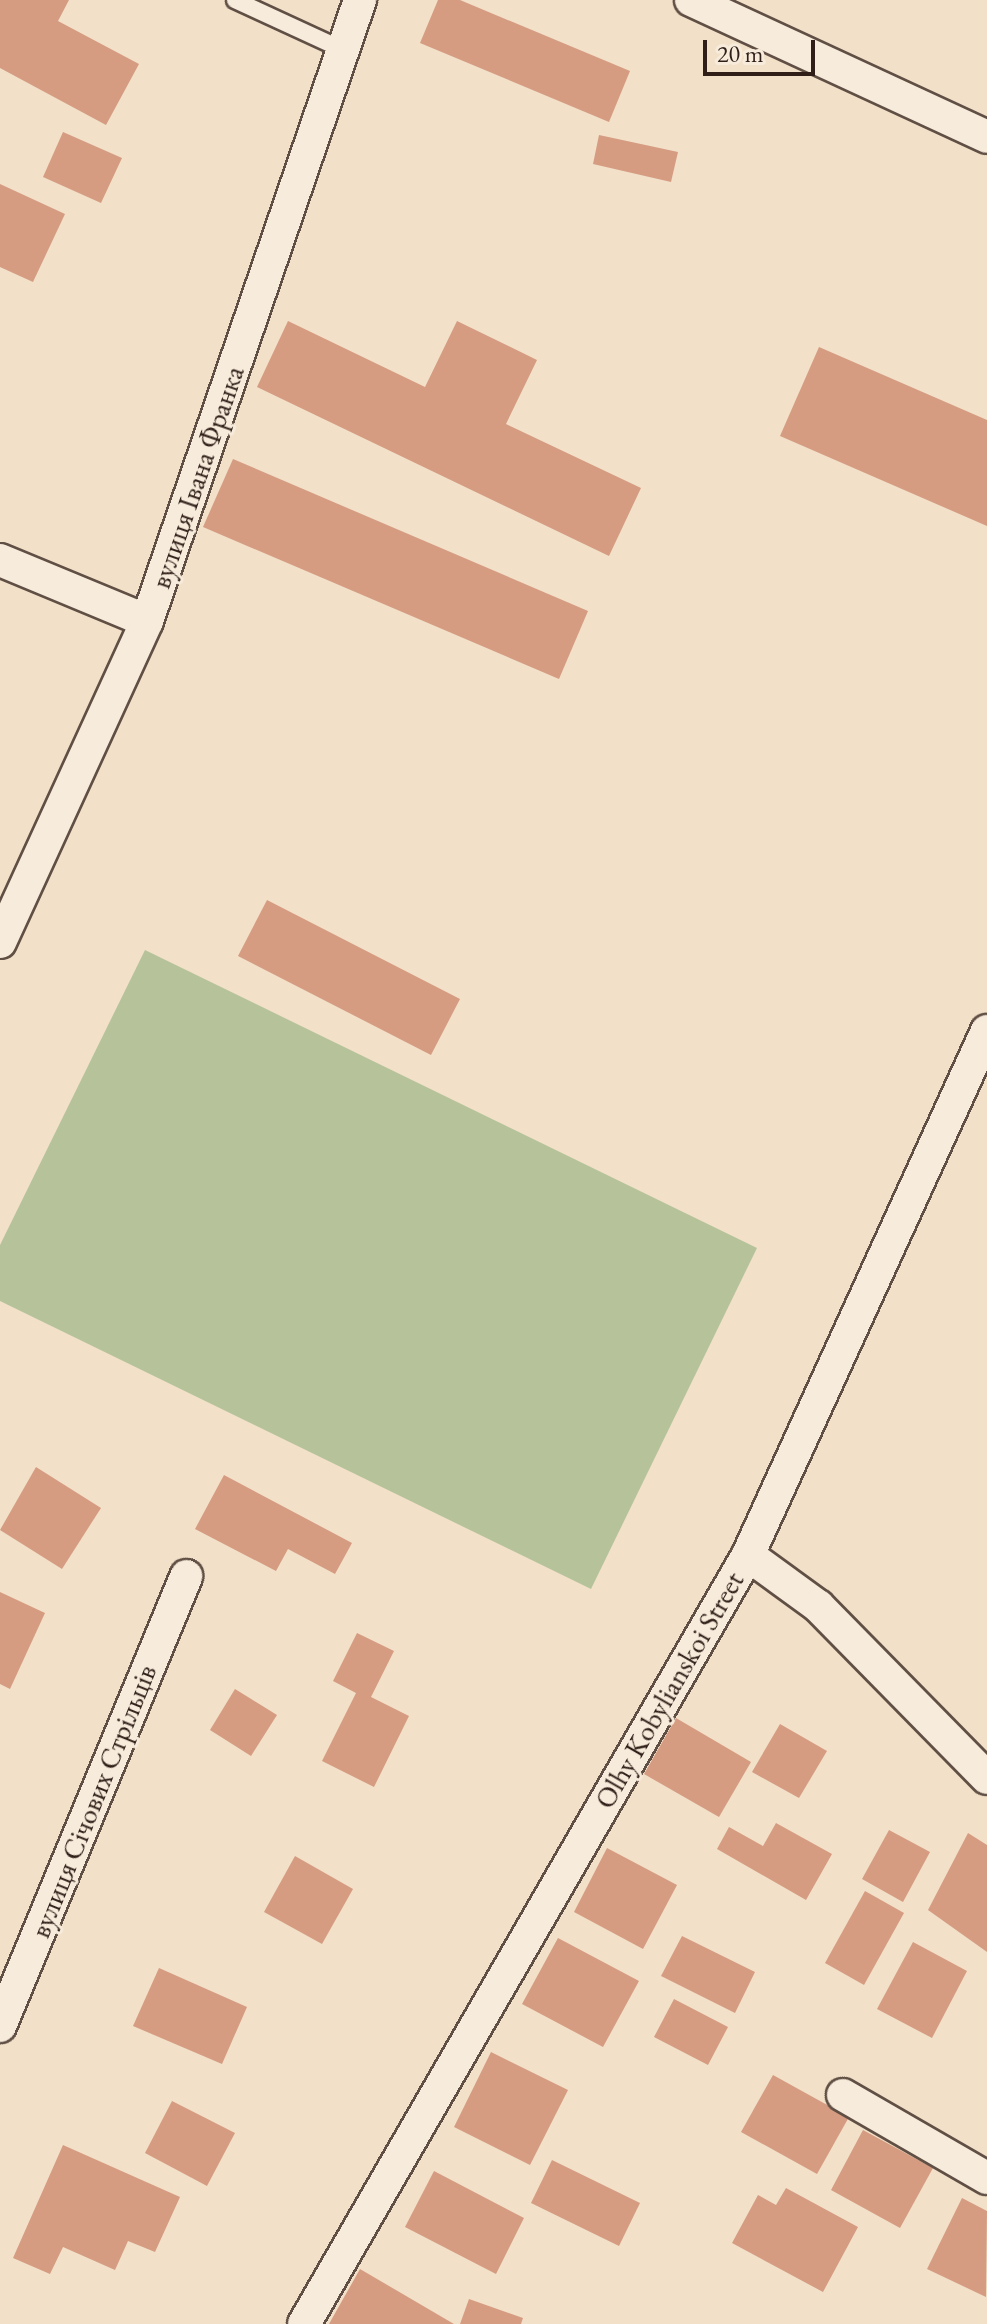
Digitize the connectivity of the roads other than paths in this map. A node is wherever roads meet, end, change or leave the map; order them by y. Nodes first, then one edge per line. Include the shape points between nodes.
1 (235, 0) edge
2 (360, 0) edge
3 (691, 0) edge
4 (339, 48) junction
5 (987, 137) edge
6 (0, 560) edge
7 (147, 621) junction
8 (0, 942) edge
9 (987, 1031) edge
10 (748, 1555) junction
11 (186, 1576) dead end
12 (987, 1778) edge
13 (0, 2026) edge
14 (843, 2095) dead end
15 (987, 2178) edge
16 (304, 2324) edge

1 - 4 lane
2 - 4 street, вулиця Івана Франка
3 - 5 street
4 - 7 street, вулиця Івана Франка
6 - 7 street
7 - 8 street, вулиця Івана Франка
9 - 10 street, Olhy Kobylianskoi Street
10 - 12 street via 818,1606
10 - 16 street, Olhy Kobylianskoi Street
11 - 13 street, вулиця Січових Стрільців
14 - 15 street

